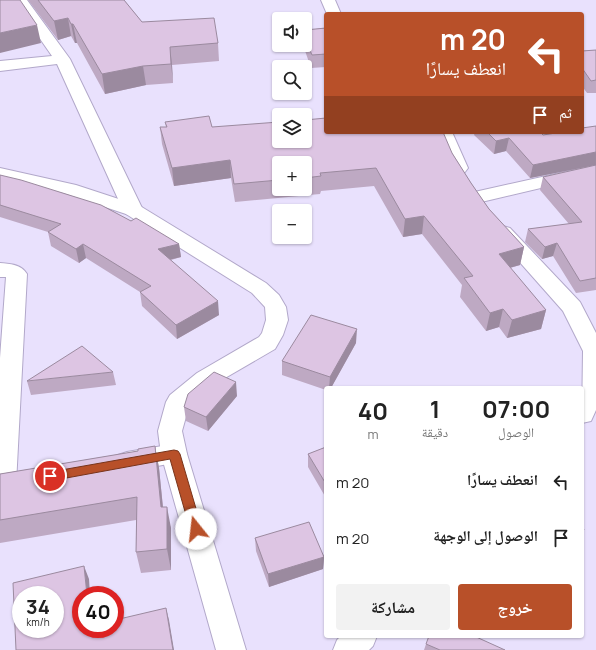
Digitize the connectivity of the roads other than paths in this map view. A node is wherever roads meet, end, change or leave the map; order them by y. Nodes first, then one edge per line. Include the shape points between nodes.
1 (20, 0) edge
2 (328, 0) edge
3 (333, 12) edge
4 (62, 59) junction
5 (0, 66) edge
6 (444, 134) edge
7 (596, 170) edge
8 (0, 173) edge
9 (477, 197) junction
10 (133, 210) junction
11 (0, 270) edge
12 (584, 410) edge
13 (174, 454) junction
14 (104, 466) edge
15 (10, 483) edge
16 (360, 638) edge
17 (231, 650) edge
18 (348, 650) edge

1 - 4 street
2 - 3 street
4 - 5 street
4 - 10 street
6 - 9 street via 460,170
7 - 9 street
8 - 10 street via 69,189
9 - 12 street via 494,222 572,307 594,350 594,387
10 - 13 street via 259,288 268,295 278,313 274,334 267,343 205,379 178,402 170,431
11 - 15 street via 17,274
13 - 14 street
13 - 17 street
16 - 18 street

